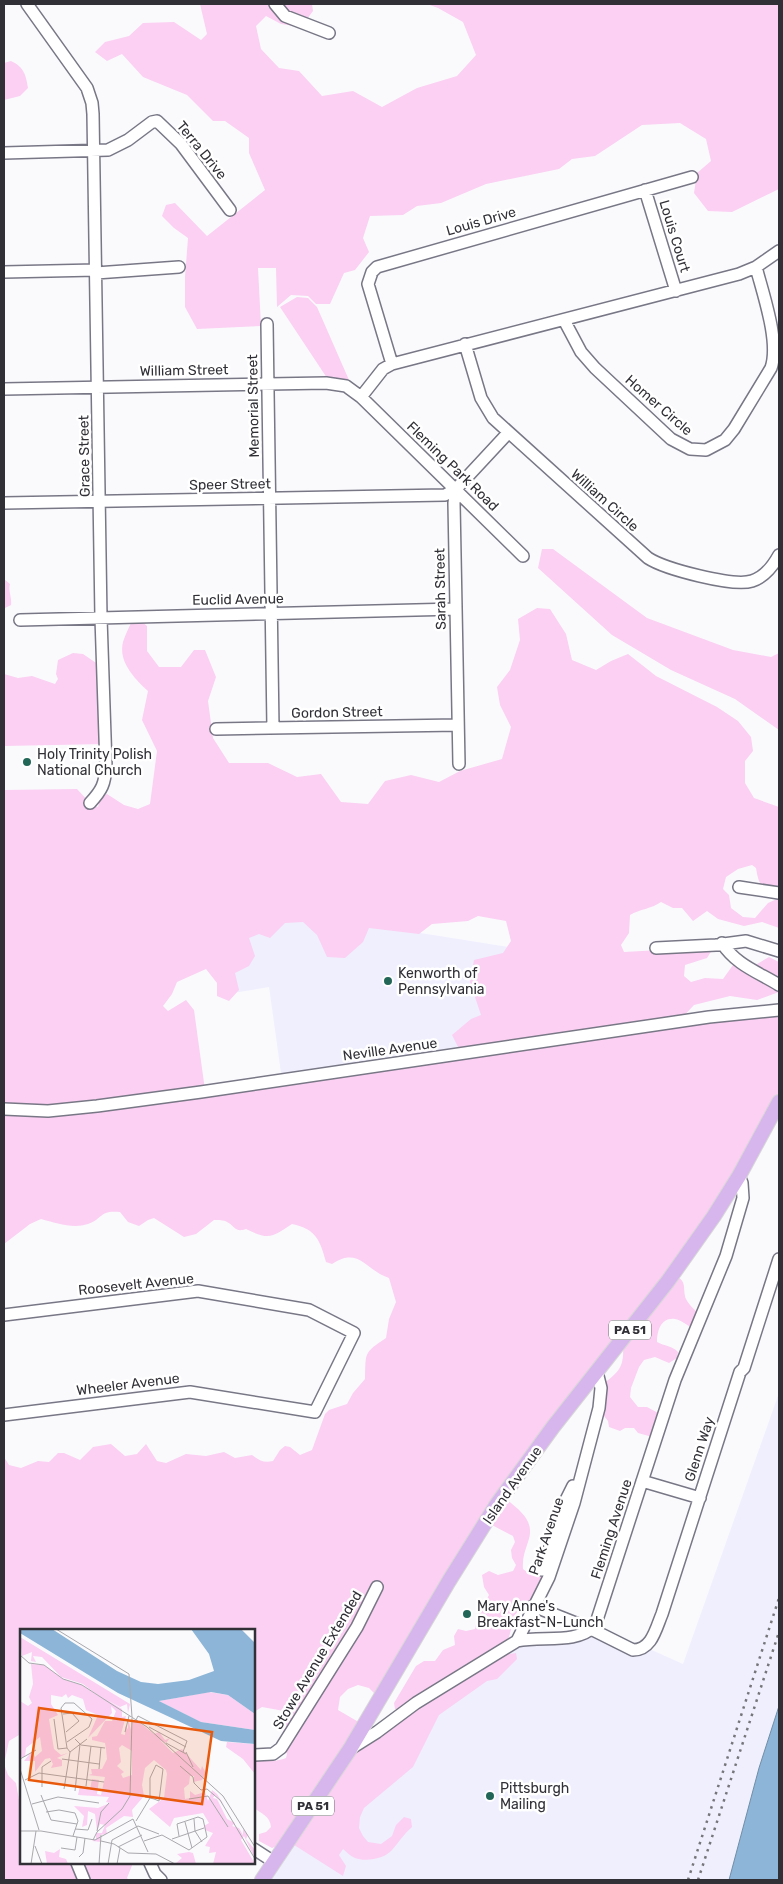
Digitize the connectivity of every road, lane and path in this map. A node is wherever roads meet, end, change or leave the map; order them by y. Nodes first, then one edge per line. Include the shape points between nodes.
1 (27, 4) edge
2 (275, 4) edge
3 (329, 33) dead end
4 (94, 151) junction
5 (4, 153) edge
6 (692, 177) dead end
7 (645, 190) junction
8 (230, 210) dead end
9 (779, 251) edge
10 (179, 267) dead end
11 (756, 267) junction
12 (96, 271) junction
13 (4, 272) edge
14 (676, 291) junction
15 (564, 320) junction
16 (267, 324) dead end
17 (465, 344) junction
18 (392, 364) junction
19 (268, 384) junction
20 (98, 387) junction
21 (4, 389) edge
22 (361, 397) junction
23 (508, 433) junction
24 (456, 489) junction
25 (270, 498) junction
26 (100, 501) junction
27 (4, 502) edge
28 (524, 556) dead end
29 (779, 556) edge
30 (456, 609) junction
31 (271, 614) junction
32 (101, 618) junction
33 (20, 620) dead end
34 (458, 725) junction
35 (273, 728) junction
36 (216, 729) dead end
37 (459, 764) dead end
38 (90, 803) dead end
39 (738, 887) dead end
40 (779, 893) edge
41 (722, 943) junction
42 (656, 948) dead end
43 (779, 951) edge
44 (779, 985) edge
45 (779, 1010) edge
46 (779, 1102) edge
47 (4, 1108) edge
48 (739, 1176) junction
49 (779, 1259) edge
50 (4, 1314) edge
51 (597, 1372) junction
52 (314, 1412) joint
53 (4, 1416) edge
54 (583, 1466) junction
55 (642, 1481) junction
56 (700, 1498) junction
57 (542, 1570) dead end
58 (377, 1587) dead end
59 (533, 1606) junction
60 (591, 1630) junction
61 (516, 1641) junction
62 (350, 1749) junction
63 (255, 1755) edge
64 (255, 1850) edge
65 (274, 1862) junction
66 (77, 1864) edge
67 (150, 1864) edge
68 (84, 1880) edge
69 (161, 1880) edge
70 (262, 1880) edge

1 - 4 street, Grace Street via 82,81 92,103
2 - 3 street via 285,16
4 - 5 street
4 - 8 street, Terra Drive via 119,146 157,121 181,144
4 - 12 street, Grace Street
6 - 7 street, Louis Drive
7 - 14 street, Louis Court
7 - 18 street, Louis Drive via 377,267 368,284
9 - 11 street
10 - 12 street
11 - 14 street
11 - 15 street, Homer Circle via 773,337 774,360 730,436 706,450 690,449 671,439 594,368 581,352
12 - 13 street
12 - 20 street, Grace Street
14 - 15 street
15 - 17 street
16 - 19 street, Memorial Street
17 - 18 street
17 - 23 street, William Circle via 481,398 493,418
18 - 22 street via 383,369
19 - 20 street, William Street
19 - 22 street, William Street via 336,383
19 - 25 street, Memorial Street
20 - 21 street, William Street
20 - 26 street, Grace Street
22 - 24 street, Fleming Park Road
23 - 24 street
23 - 29 street, William Circle via 655,563 741,583 764,575
24 - 25 street, Speer Street via 445,495
24 - 28 street, Fleming Park Road
24 - 30 street, Sarah Street
25 - 26 street, Speer Street
25 - 31 street, Memorial Street
26 - 27 street, Speer Street
26 - 32 street, Grace Street
30 - 31 street, Euclid Avenue
30 - 34 street, Sarah Street
31 - 32 street, Euclid Avenue
31 - 35 street, Memorial Street
32 - 33 street, Euclid Avenue
32 - 38 street, Grace Street via 106,766 101,792
34 - 35 street, Gordon Street
34 - 37 street, Sarah Street
35 - 36 street, Gordon Street
39 - 40 street
41 - 42 street
41 - 43 street via 746,941
41 - 44 street via 738,962
45 - 47 street, Neville Avenue via 700,1018 97,1106 48,1111
46 - 48 main road, Island Avenue / PA 51
48 - 51 main road, Island Avenue / PA 51 via 668,1281
48 - 55 street, Fleming Avenue via 743,1198 726,1256 675,1380
49 - 56 street, Glenn Way
50 - 52 street, Roosevelt Avenue via 198,1290 309,1310 354,1333
51 - 54 street, Park Avenue via 601,1388 599,1408
51 - 62 main road, Island Avenue / PA 51 via 497,1504
52 - 53 street, Wheeler Avenue via 190,1392
54 - 57 street, Park Avenue via 566,1500
54 - 59 street, Park Avenue via 549,1577
55 - 56 street
55 - 60 street, Fleming Avenue via 598,1620
56 - 60 street, Glenn Way via 650,1641 645,1647 633,1650
58 - 63 street, Stowe Avenue Extended via 357,1627 281,1748 273,1754
59 - 60 street
59 - 61 street, Park Avenue
60 - 61 street via 571,1637
61 - 62 street via 416,1703
62 - 65 main road, Island Avenue / PA 51
64 - 65 street
65 - 70 main road, Island Avenue / PA 51
66 - 68 street
67 - 69 street

